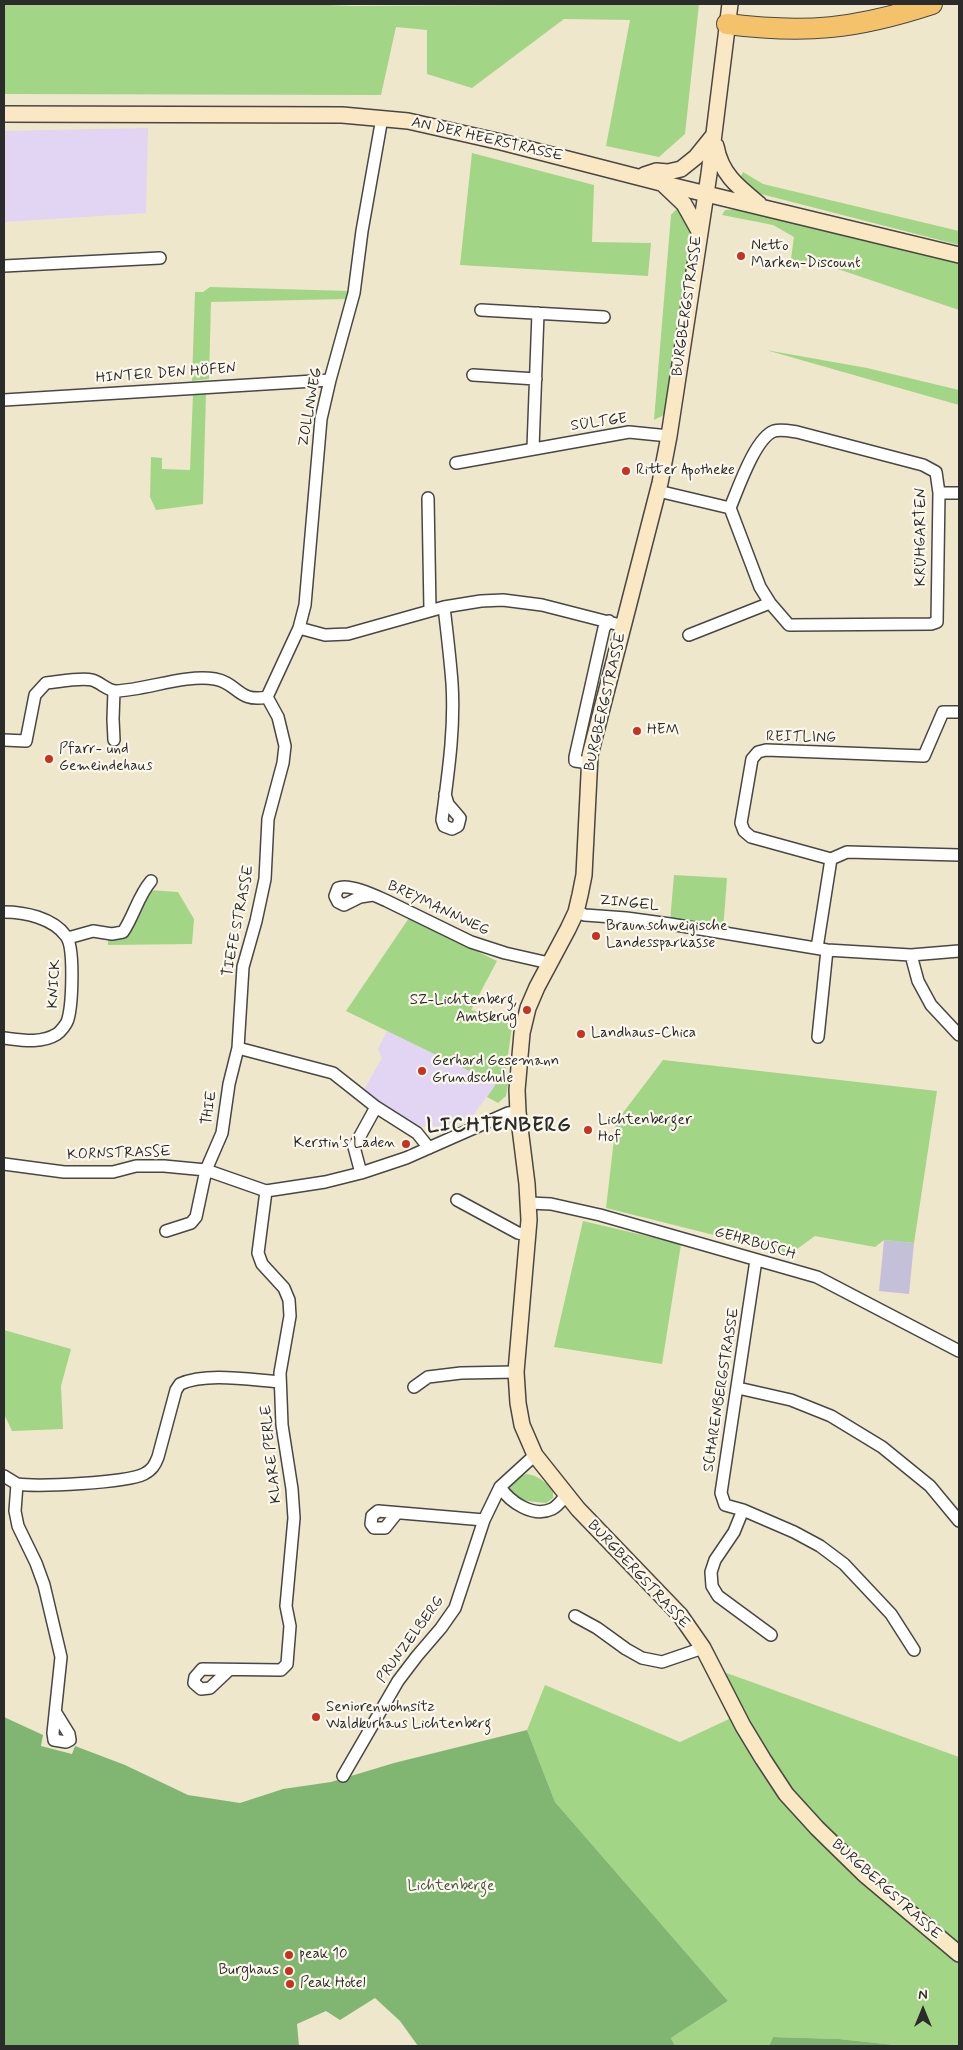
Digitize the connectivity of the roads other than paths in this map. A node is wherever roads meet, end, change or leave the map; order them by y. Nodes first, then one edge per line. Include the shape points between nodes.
1 (730, 4) edge
2 (932, 4) edge
3 (727, 24) junction
4 (4, 114) edge
5 (382, 118) junction
6 (714, 135) junction
7 (638, 177) junction
8 (662, 183) junction
9 (706, 194) junction
10 (762, 207) junction
11 (699, 231) junction
12 (959, 255) edge
13 (160, 258) dead end
14 (4, 266) edge
15 (480, 310) dead end
16 (538, 313) junction
17 (604, 317) dead end
18 (473, 375) dead end
19 (536, 378) junction
20 (330, 380) junction
21 (4, 400) edge
22 (669, 436) junction
23 (533, 448) junction
24 (456, 463) dead end
25 (658, 491) junction
26 (939, 493) junction
27 (959, 493) edge
28 (428, 498) dead end
29 (730, 508) junction
30 (770, 603) junction
31 (444, 607) junction
32 (430, 610) junction
33 (609, 621) junction
34 (624, 626) junction
35 (299, 628) junction
36 (689, 635) dead end
37 (114, 691) junction
38 (261, 698) junction
39 (959, 712) edge
40 (4, 740) edge
41 (114, 740) dead end
42 (589, 763) junction
43 (445, 794) dead end
44 (959, 855) edge
45 (831, 859) junction
46 (151, 881) dead end
47 (373, 895) dead end
48 (4, 912) edge
49 (576, 912) junction
50 (68, 938) junction
51 (822, 949) junction
52 (959, 951) edge
53 (911, 954) junction
54 (549, 963) junction
55 (959, 1035) edge
56 (818, 1037) dead end
57 (4, 1038) edge
58 (238, 1048) junction
59 (376, 1107) junction
60 (518, 1112) junction
61 (430, 1148) junction
62 (4, 1164) edge
63 (206, 1170) junction
64 (361, 1173) junction
65 (266, 1191) junction
66 (457, 1200) dead end
67 (529, 1203) junction
68 (166, 1231) dead end
69 (528, 1235) junction
70 (756, 1260) junction
71 (959, 1337) edge
72 (955, 1349) edge
73 (516, 1372) junction
74 (280, 1382) junction
75 (414, 1387) dead end
76 (738, 1388) junction
77 (535, 1455) junction
78 (4, 1476) edge
79 (17, 1484) junction
80 (500, 1488) junction
81 (566, 1495) junction
82 (743, 1510) junction
83 (397, 1513) dead end
84 (484, 1520) junction
85 (959, 1521) edge
86 (575, 1616) dead end
87 (771, 1635) dead end
88 (703, 1648) junction
89 (914, 1650) dead end
90 (229, 1670) dead end
91 (56, 1713) dead end
92 (343, 1776) dead end
93 (959, 1954) edge

1 - 3 street, BURGBERGSTRASSE
2 - 3 highway via 873,21 825,29
3 - 6 street, BURGBERGSTRASSE
4 - 5 street, AN DER HEERSTRASSE via 342,115
5 - 7 street, AN DER HEERSTRASSE via 443,128
5 - 20 street, ZOLLNWEG via 354,293
6 - 7 street via 681,169 656,171
6 - 9 street, BURGBERGSTRASSE
6 - 10 street via 718,158 727,176
7 - 8 street, AN DER HEERSTRASSE
8 - 9 street, AN DER HEERSTRASSE
8 - 11 street via 684,204
9 - 10 street, AN DER HEERSTRASSE
9 - 11 street, BURGBERGSTRASSE
10 - 12 street, AN DER HEERSTRASSE
11 - 22 street, BURGBERGSTRASSE
13 - 14 street
15 - 16 street
16 - 17 street
16 - 19 street
18 - 19 street
19 - 23 street
20 - 21 street, HINTER DEN HÖFEN
20 - 35 street, ZOLLNWEG via 319,432 305,605
22 - 23 street, SÜLTGE via 629,432
22 - 25 street, BURGBERGSTRASSE
23 - 24 street, SÜLTGE
25 - 29 street
25 - 34 street, BURGBERGSTRASSE
26 - 27 street
26 - 29 street, KRÜHGARTEN via 936,472 923,465 784,430 764,437
26 - 30 street, KRÜHGARTEN via 937,622 790,625
28 - 32 street
29 - 30 street, KRÜHGARTEN via 760,587
30 - 36 street
31 - 32 street
31 - 33 street via 481,601 512,601
31 - 43 street via 453,711
32 - 35 street via 342,634 325,635
33 - 34 street
33 - 42 street via 604,628 575,757 575,761
34 - 42 street, BURGBERGSTRASSE
35 - 38 street, ZOLLNWEG
37 - 38 street via 210,679 222,681 246,697
37 - 40 street via 91,680 46,683 34,695 26,741
37 - 41 street
38 - 58 street, TIEFE STRASSE via 278,717 285,746 268,819 265,879 243,967
39 - 45 street, REITLING via 943,712 924,756 758,752 752,759 741,823 744,831 751,837
42 - 49 street, BURGBERGSTRASSE via 584,875
44 - 45 street via 847,852
45 - 51 street
46 - 50 street via 123,932 93,931
47 - 54 street, BREYMANNWEG via 472,942 505,954
48 - 50 street via 27,914 48,921
49 - 51 street, ZINGEL
49 - 54 street, BURGBERGSTRASSE
50 - 57 street, KNICK via 72,950 68,1020 58,1034 43,1039
51 - 53 street, ZINGEL
51 - 56 street
52 - 53 street, ZINGEL
53 - 55 street via 918,981 931,1005
54 - 60 street, BURGBERGSTRASSE via 524,1019 517,1073
58 - 59 street via 333,1073
58 - 63 street, THIE via 222,1133
59 - 61 street via 417,1133
59 - 64 street via 354,1147
60 - 61 street, KORNSTRASSE via 502,1115
60 - 67 street, BURGBERGSTRASSE
61 - 64 street, KORNSTRASSE
62 - 63 street, KORNSTRASSE via 64,1172 112,1172 136,1166
63 - 65 street, KORNSTRASSE
63 - 68 street, THIE via 194,1220
64 - 65 street, KORNSTRASSE
65 - 74 street, KLARE PERLE via 258,1253 262,1264 284,1288 289,1300 290,1316
66 - 69 street via 518,1233
67 - 69 street, BURGBERGSTRASSE
67 - 70 street, GEHRBUSCH via 551,1204 600,1215
69 - 73 street, BURGBERGSTRASSE
70 - 72 street, GEHRBUSCH via 817,1278
70 - 76 street, SCHARENBERGSTRASSE
71 - 72 street
73 - 75 street via 428,1377
73 - 77 street, BURGBERGSTRASSE via 522,1425
74 - 79 street via 227,1379 180,1384 154,1468 137,1477
74 - 90 street, KLARE PERLE via 294,1518 286,1606 290,1626 287,1664 281,1670
76 - 82 street, SCHARENBERGSTRASSE via 721,1493 725,1505
76 - 85 street via 791,1400 831,1416 866,1436 930,1486
77 - 80 street, PRUNZELBERG
77 - 81 street, BURGBERGSTRASSE
78 - 79 street
79 - 91 street via 15,1511 18,1526 44,1585 61,1657
80 - 81 street via 508,1499 518,1505 543,1512 554,1508
80 - 84 street, PRUNZELBERG
81 - 88 street, BURGBERGSTRASSE via 615,1550 670,1604
82 - 87 street via 734,1532 715,1560 711,1572 712,1586 718,1596
82 - 89 street via 794,1532 844,1564 891,1614
83 - 84 street
84 - 92 street, PRUNZELBERG via 455,1608 398,1681
86 - 88 street via 642,1658 662,1662
88 - 93 street, BURGBERGSTRASSE via 758,1751 792,1800 864,1874

